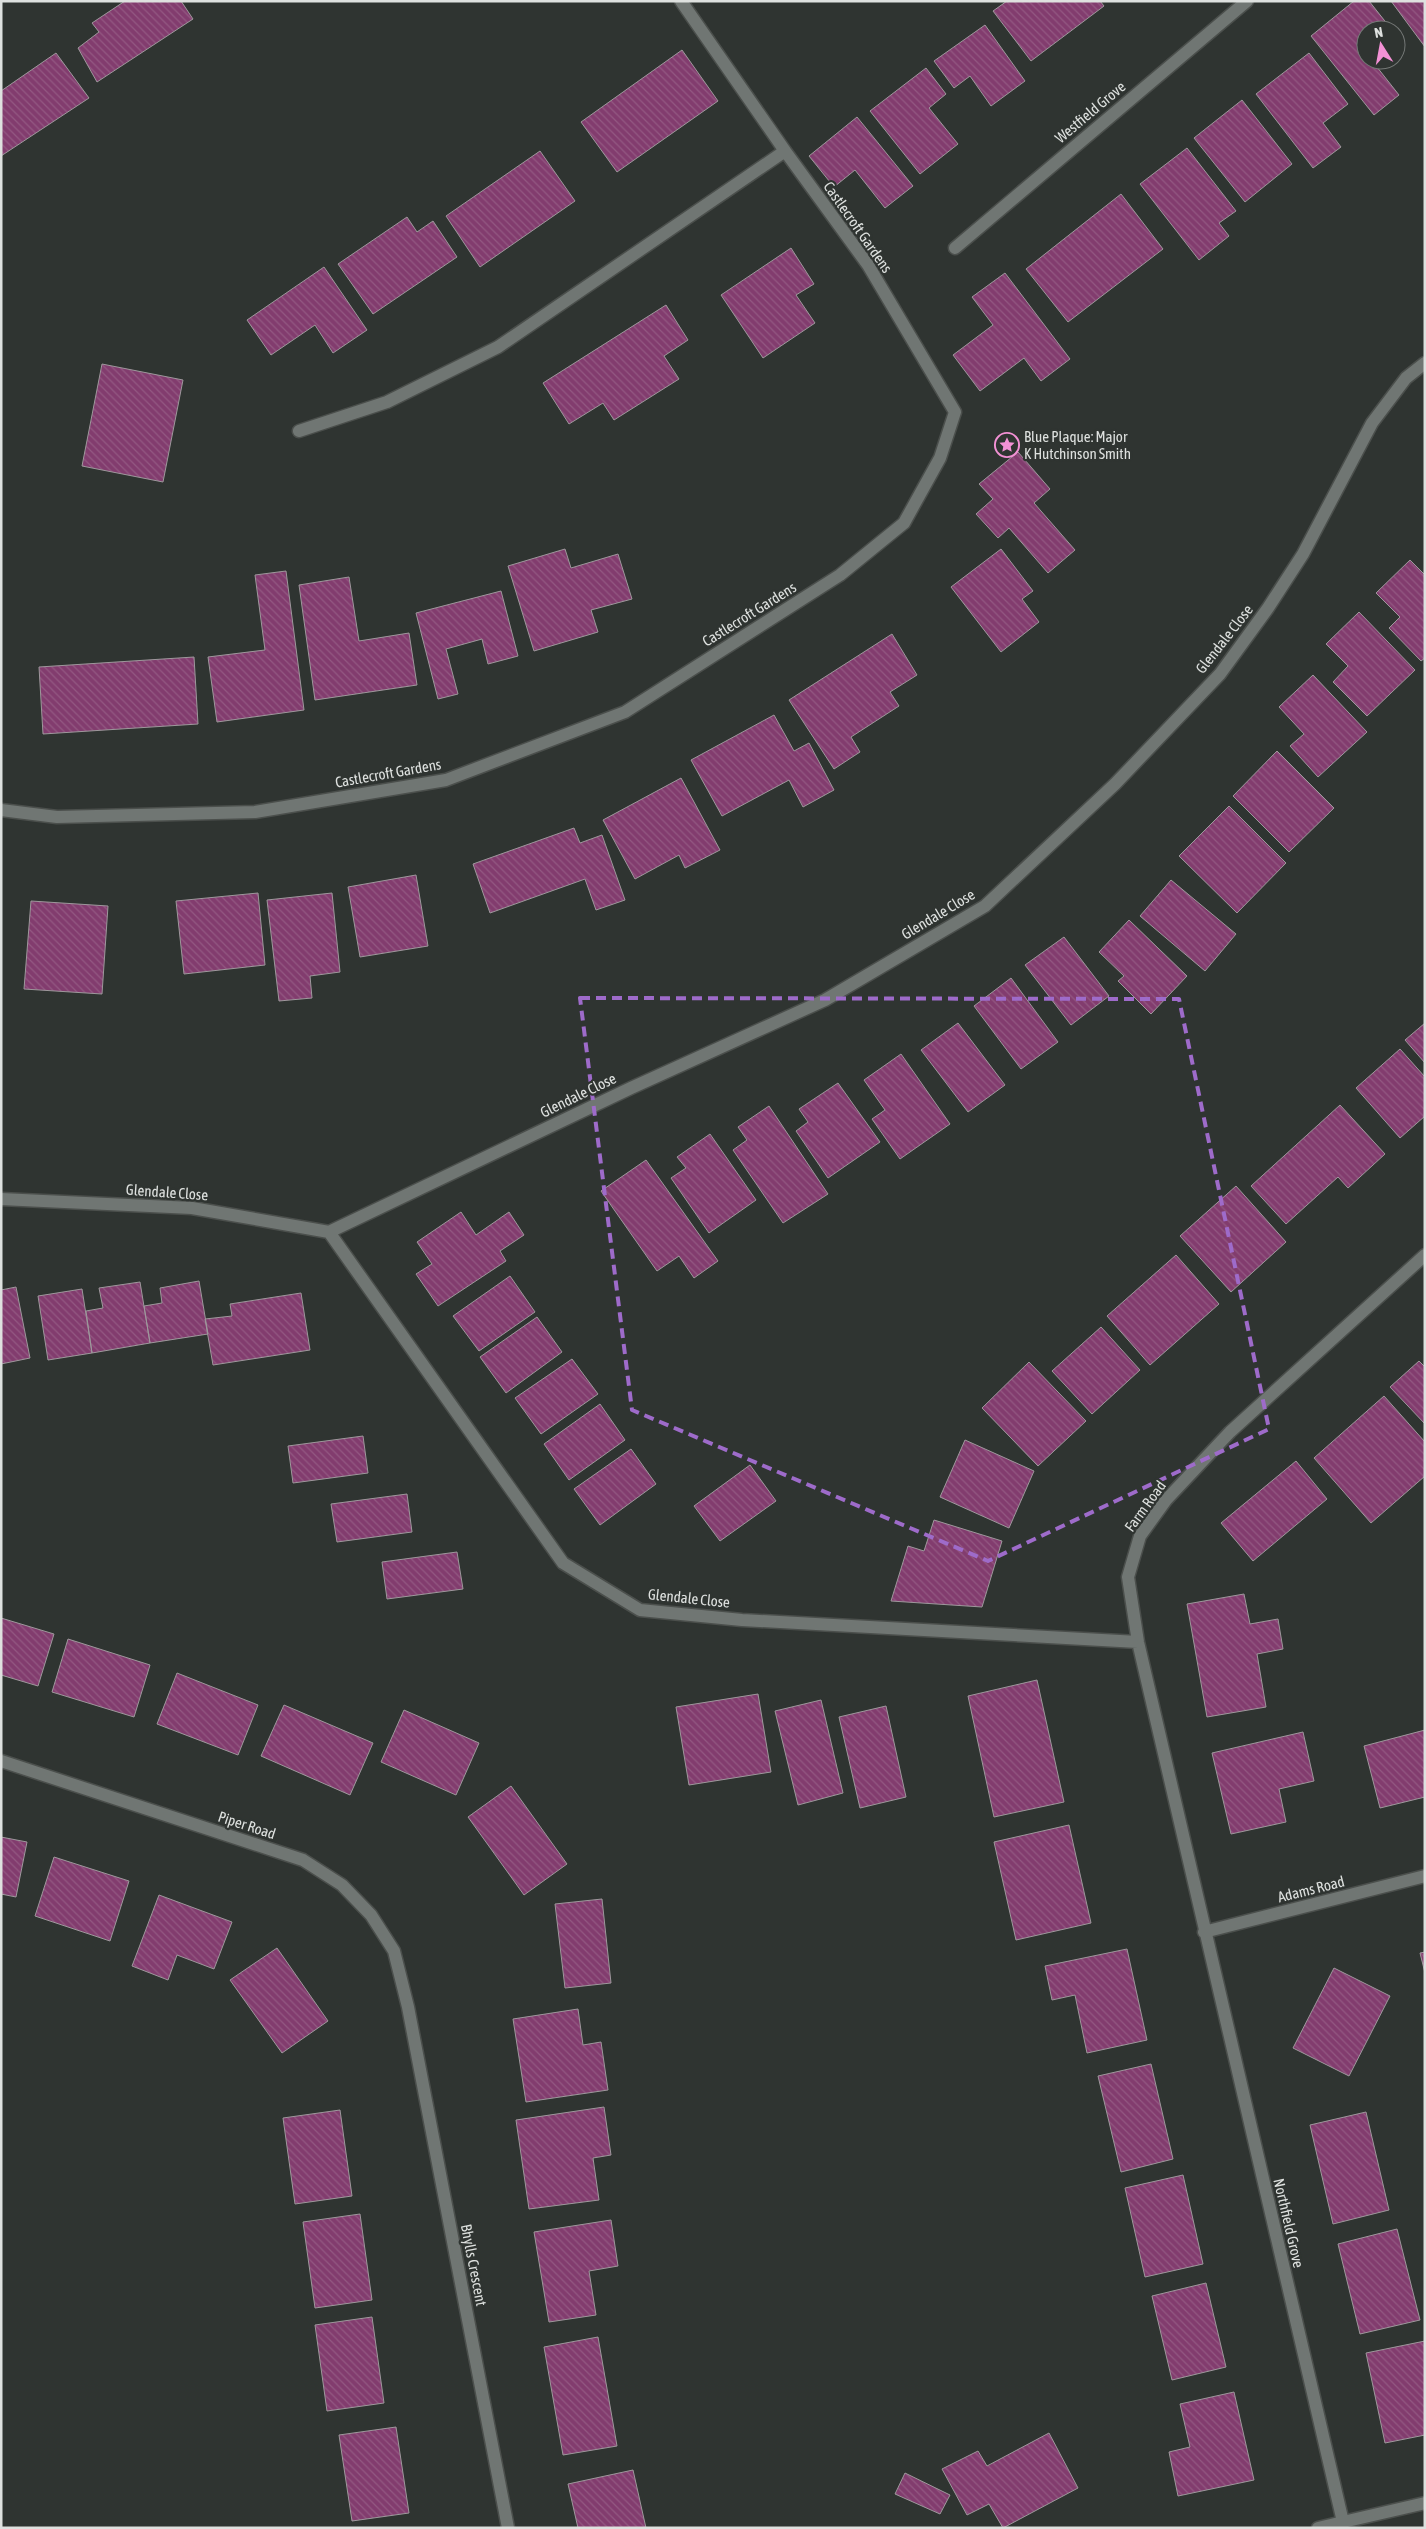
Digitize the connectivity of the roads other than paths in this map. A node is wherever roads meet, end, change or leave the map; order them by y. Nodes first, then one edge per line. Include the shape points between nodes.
1 (681, 1) edge
2 (1247, 1) edge
3 (785, 151) junction
4 (955, 248) dead end
5 (1425, 363) edge
6 (299, 431) dead end
7 (1, 810) edge
8 (1, 1199) edge
9 (329, 1232) junction
10 (1425, 1255) edge
11 (1138, 1642) junction
12 (1, 1761) edge
13 (1425, 1876) edge
14 (1204, 1932) junction
15 (408, 2008) joint
16 (1425, 2503) edge
17 (1342, 2522) junction
18 (508, 2528) edge
19 (1318, 2528) edge

1 - 3 street, Castlecroft Gardens
2 - 4 street, Westfield Grove
3 - 6 street via 498,347 387,402
3 - 7 street, Castlecroft Gardens via 868,265 955,412 940,458 904,523 840,575 625,712 446,780 255,812 57,817
5 - 9 street, Glendale Close via 1406,378 1372,423 1303,554 1220,674 1115,784 986,906 825,1000 630,1088
8 - 9 street, Glendale Close via 192,1208
9 - 11 street, Glendale Close via 563,1563 640,1610 742,1620
10 - 11 street, Farm Road via 1230,1432 1166,1500 1140,1536 1128,1577
11 - 14 street, Farm Road
12 - 15 street, Piper Road via 304,1860 342,1885 371,1915 394,1951
13 - 14 street, Adams Road
14 - 17 street, Northfield Grove
15 - 18 street, Bhylls Crescent
16 - 17 street
17 - 19 street

